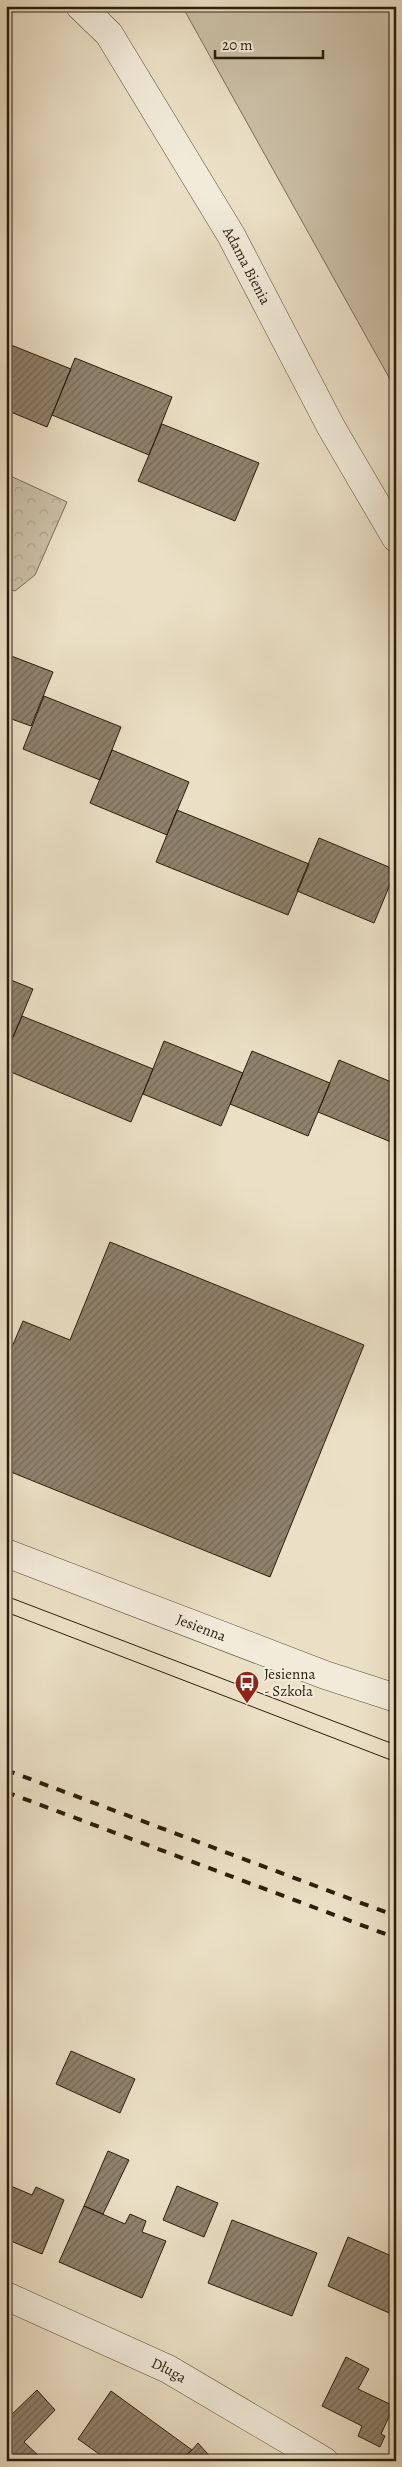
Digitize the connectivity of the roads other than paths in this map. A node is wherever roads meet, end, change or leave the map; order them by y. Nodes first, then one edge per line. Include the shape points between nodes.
1 (80, 6) edge
2 (396, 538) edge
3 (6, 1553) edge
4 (396, 1698) edge
5 (6, 2296) edge
6 (324, 2461) edge

1 - 2 street, Adama Bienia via 109,34 230,235 331,427
3 - 4 street, Jesienna via 325,1675
5 - 6 street, Długa via 168,2369

